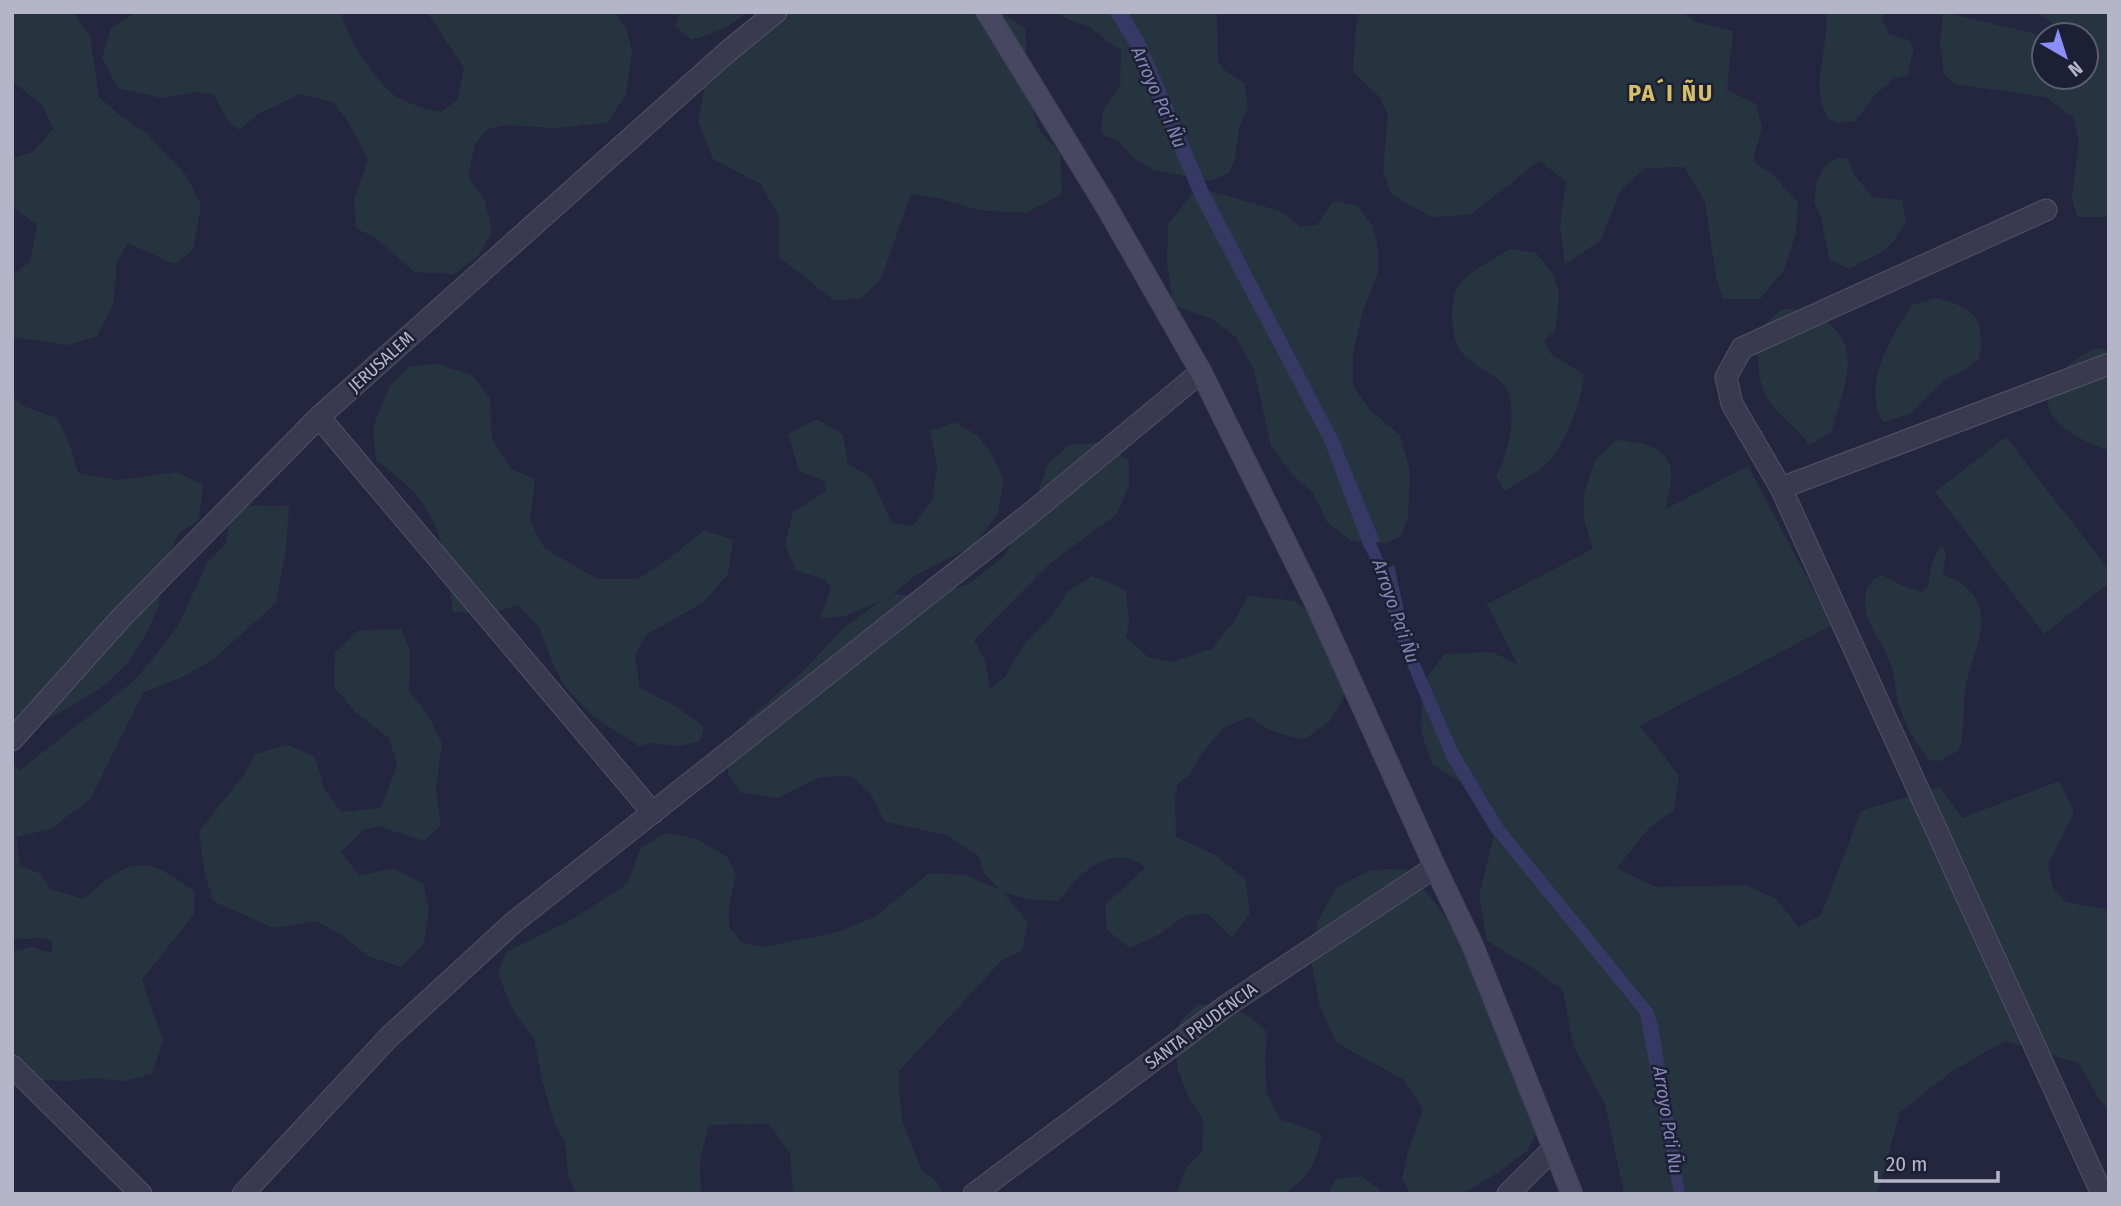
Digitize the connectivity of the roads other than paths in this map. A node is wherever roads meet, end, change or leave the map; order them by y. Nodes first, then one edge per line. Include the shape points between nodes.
1 (776, 12) edge
2 (987, 12) edge
3 (2046, 210) dead end
4 (2109, 364) edge
5 (1201, 372) junction
6 (319, 417) junction
7 (1782, 488) junction
8 (12, 740) edge
9 (653, 813) junction
10 (1435, 867) junction
11 (12, 1066) edge
12 (1553, 1149) junction
13 (141, 1194) edge
14 (243, 1194) edge
15 (974, 1194) edge
16 (1508, 1194) edge
17 (1572, 1194) edge
18 (2102, 1194) edge

1 - 6 street, JERUSALEM
2 - 5 main road
3 - 7 street via 1742,348 1726,377 1732,404
4 - 7 street
5 - 9 street
5 - 10 main road via 1316,604
6 - 8 street, JERUSALEM via 122,617
6 - 9 street
7 - 18 street
9 - 14 street via 513,923 398,1028
10 - 12 main road via 1472,944
10 - 15 street, SANTA PRUDENCIA via 1226,1006
11 - 13 street
12 - 16 street
12 - 17 main road

